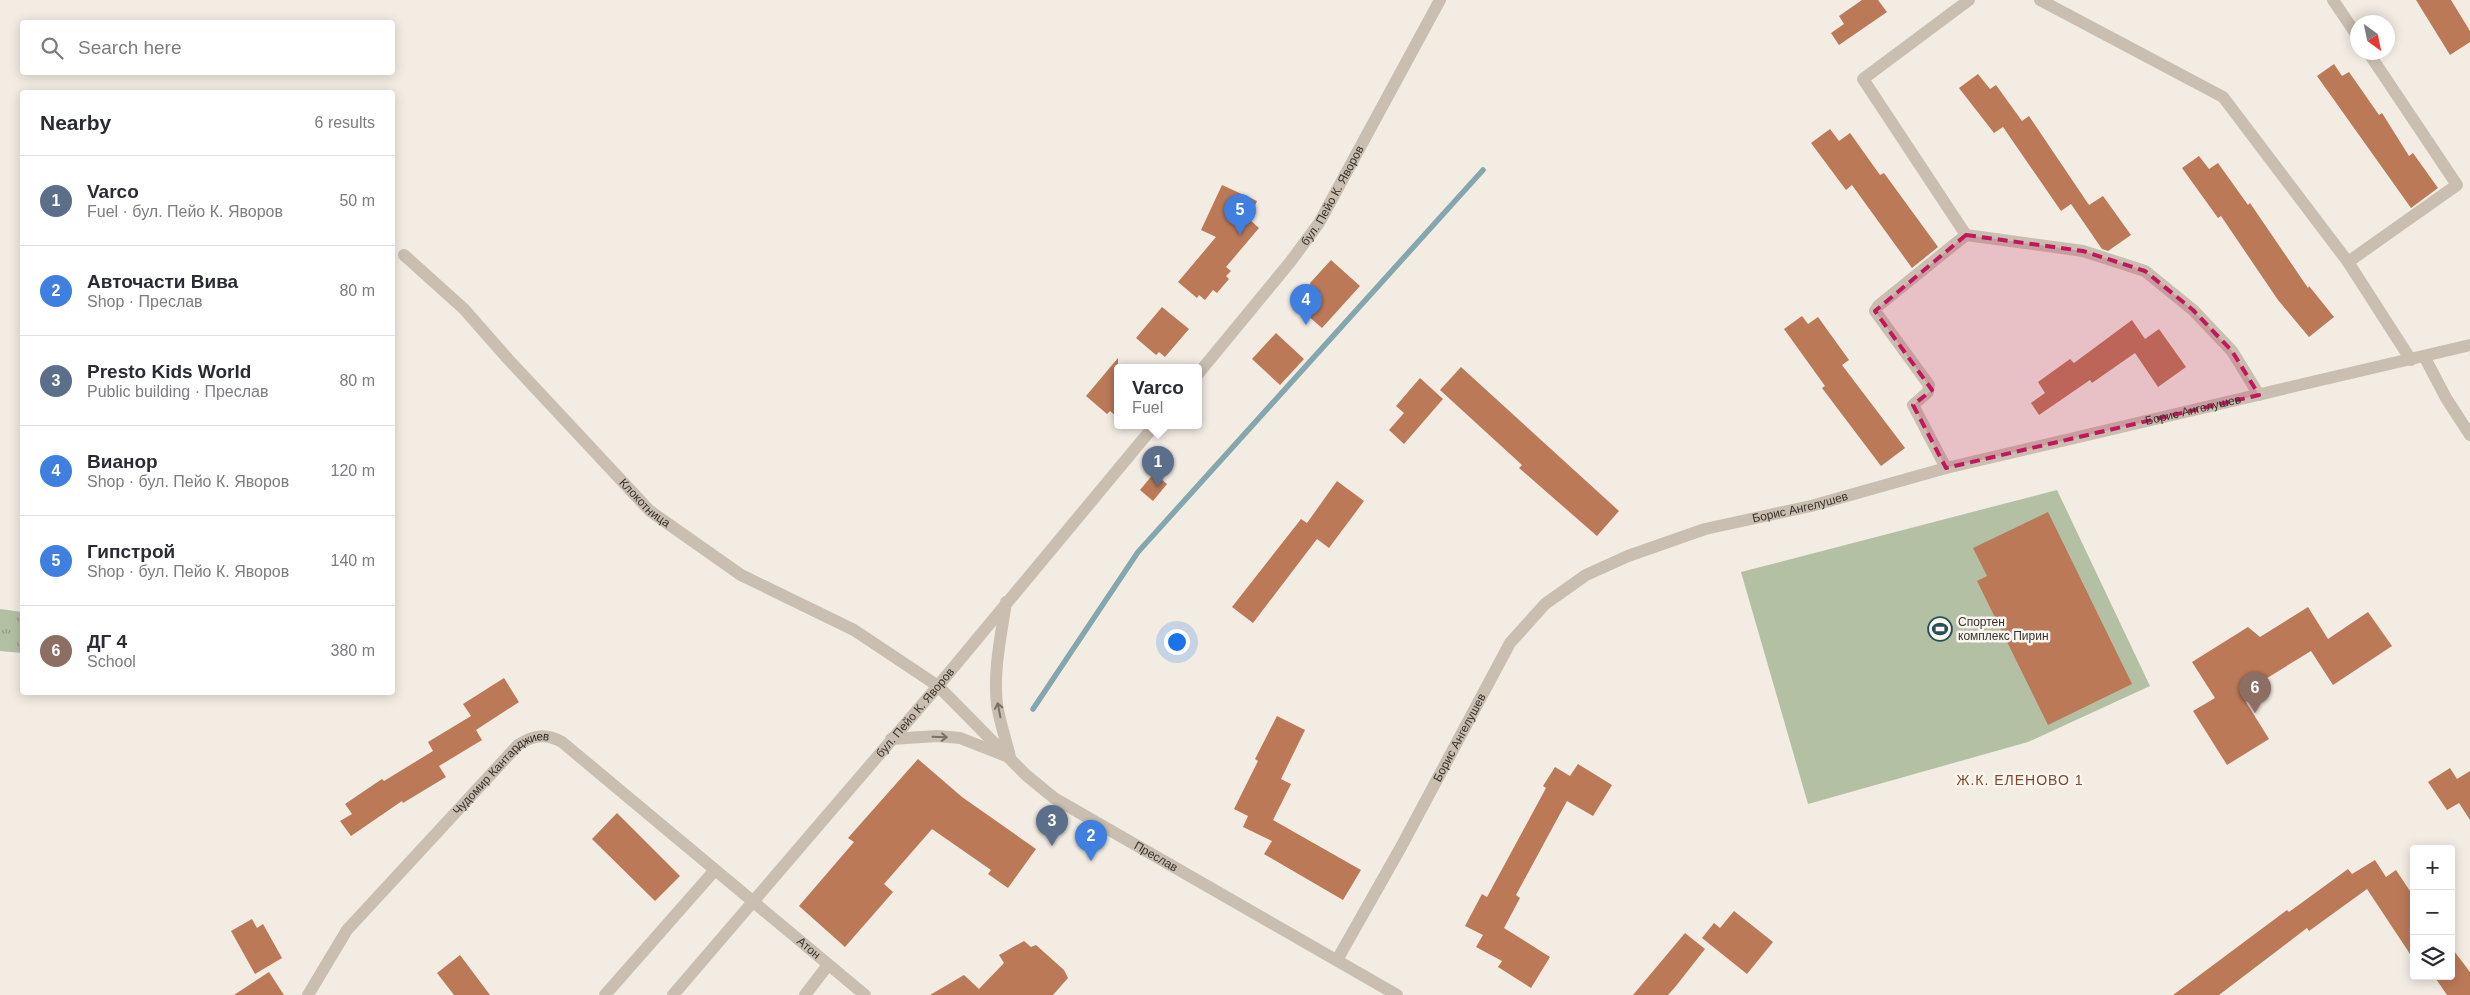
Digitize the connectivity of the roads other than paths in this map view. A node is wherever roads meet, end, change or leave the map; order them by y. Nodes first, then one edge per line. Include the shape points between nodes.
1 (1440, 0) edge
2 (1969, 0) edge
3 (2040, 0) edge
4 (2333, 0) edge
5 (2350, 25) edge
6 (2373, 60) edge
7 (1966, 235) junction
8 (404, 255) dead end
9 (2348, 262) junction
10 (2470, 345) edge
11 (2424, 356) junction
12 (2411, 360) junction
13 (1202, 369) edge
14 (2259, 395) junction
15 (1151, 429) edge
16 (2470, 435) edge
17 (1946, 468) junction
18 (1006, 601) junction
19 (938, 686) junction
20 (891, 739) junction
21 (1010, 757) junction
22 (715, 870) junction
23 (752, 902) junction
24 (1336, 960) junction
25 (828, 965) junction
26 (308, 995) edge
27 (605, 995) edge
28 (673, 995) edge
29 (805, 995) edge
30 (865, 995) edge
31 (1397, 995) edge

1 - 13 street, бул. Пейо К. Яворов via 1319,223
2 - 7 street via 1863,79
3 - 9 street via 2223,97
4 - 5 street
6 - 9 street via 2457,185
7 - 14 street via 2083,251 2144,271 2193,310 2232,351
7 - 17 street via 1875,311 1929,385 1928,392 1913,405
8 - 19 street, Клокотница via 464,309 650,511 741,575 854,630
9 - 12 street
10 - 11 street, Борис Ангелушев
11 - 12 street, Борис Ангелушев
11 - 16 street
12 - 14 street, Борис Ангелушев
14 - 17 street, Борис Ангелушев
15 - 18 street, бул. Пейо К. Яворов
17 - 24 street, Борис Ангелушев via 1811,506 1705,529 1628,556 1586,575 1545,604 1510,643 1402,847
18 - 19 street, бул. Пейо К. Яворов
21 -> 18 street via 997,706 996,681
19 - 20 street, бул. Пейо К. Яворов
19 - 21 street, Преслав
20 -> 21 street via 960,738
20 - 23 street, бул. Пейо К. Яворов
21 - 24 street, Преслав via 1038,787 1054,798
22 - 23 street, Чудомир Кантарджиев
22 - 26 street, Чудомир Кантарджиев via 562,742 552,736 530,737 518,745 347,930
22 - 27 street
23 - 25 street, Атон
23 - 28 street, бул. Пейо К. Яворов
24 - 31 street, Преслав
25 - 29 street
25 - 30 street, Атон

